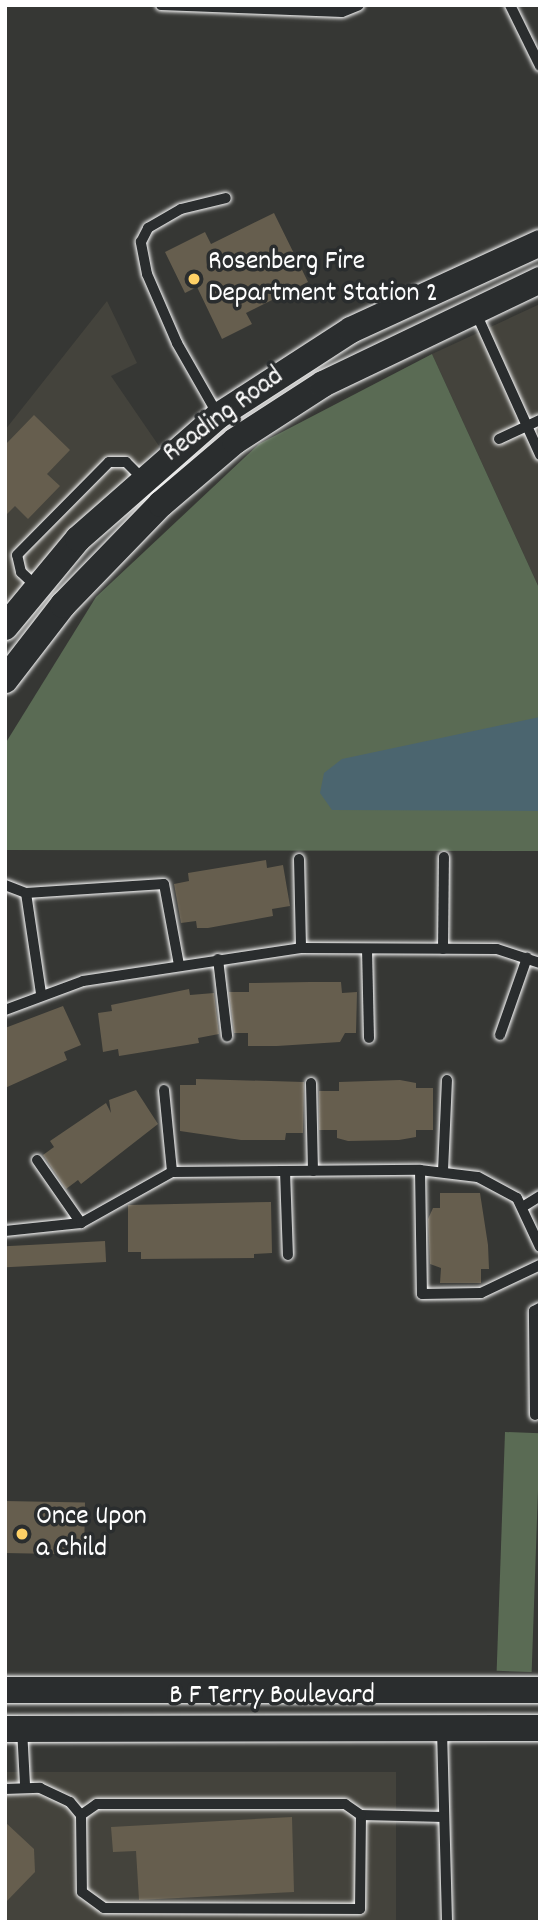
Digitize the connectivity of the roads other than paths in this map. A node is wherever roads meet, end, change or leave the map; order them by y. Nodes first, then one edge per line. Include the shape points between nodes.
1 (162, 5) edge
2 (359, 5) edge
3 (510, 5) edge
4 (540, 66) edge
5 (226, 198) dead end
6 (540, 243) edge
7 (461, 280) junction
8 (540, 280) edge
9 (474, 309) junction
10 (218, 416) junction
11 (540, 420) edge
12 (527, 426) junction
13 (499, 439) dead end
14 (540, 455) edge
15 (143, 497) junction
16 (38, 588) junction
17 (5, 627) edge
18 (5, 680) edge
19 (444, 857) dead end
20 (299, 859) dead end
21 (5, 885) edge
22 (26, 892) junction
23 (301, 948) junction
24 (367, 949) junction
25 (443, 949) junction
26 (527, 958) junction
27 (218, 959) junction
28 (540, 963) edge
29 (179, 965) junction
30 (41, 993) junction
31 (5, 1010) edge
32 (500, 1035) dead end
33 (227, 1036) dead end
34 (369, 1038) dead end
35 (447, 1080) dead end
36 (311, 1083) dead end
37 (164, 1090) dead end
38 (37, 1160) dead end
39 (420, 1170) junction
40 (285, 1171) junction
41 (313, 1171) junction
42 (443, 1171) junction
43 (172, 1172) junction
44 (540, 1196) edge
45 (524, 1206) junction
46 (80, 1223) junction
47 (5, 1231) edge
48 (540, 1247) edge
49 (288, 1255) dead end
50 (540, 1265) edge
51 (540, 1308) edge
52 (535, 1415) dead end
53 (5, 1690) edge
54 (540, 1690) edge
55 (442, 1728) junction
56 (540, 1728) edge
57 (13, 1729) edge
58 (25, 1785) junction
59 (5, 1788) edge
60 (81, 1815) junction
61 (361, 1815) junction
62 (444, 1817) junction
63 (447, 1922) edge

1 - 2 lane via 342,12
3 - 4 lane
5 - 10 lane via 181,209 148,228 141,242 147,274 167,320
6 - 7 main road, Reading Road
7 - 9 main road
7 - 10 main road, Reading Road via 351,330
8 - 9 main road, Reading Road
9 - 12 lane
9 - 15 main road, Reading Road via 323,384
10 - 15 main road, Reading Road
11 - 12 lane
12 - 13 lane
12 - 14 lane
15 - 16 main road, Reading Road via 78,539
15 - 16 lane via 127,462 109,462 17,555 22,572
15 - 18 main road, Reading Road
16 - 17 main road, Reading Road
19 - 25 lane
20 - 23 lane
21 - 22 lane
22 - 29 lane via 164,884
22 - 30 lane
23 - 24 lane
23 - 27 lane
24 - 25 lane
24 - 34 lane
25 - 26 lane via 497,949
26 - 28 lane
26 - 32 lane
27 - 29 lane
27 - 33 lane
29 - 30 lane
30 - 31 lane
35 - 42 lane
36 - 41 lane
37 - 43 lane
38 - 46 lane
39 - 41 lane
39 - 42 lane
39 - 50 lane via 422,1294 481,1293
40 - 41 lane
40 - 43 lane
40 - 49 lane
42 - 45 lane via 478,1177
43 - 46 lane
44 - 45 lane
45 - 48 lane
46 - 47 lane
51 - 52 lane via 534,1311
53 - 54 main road, B F Terry Boulevard
55 - 56 main road, B F Terry Boulevard
55 - 57 main road, B F Terry Boulevard
55 - 62 lane
57 - 58 lane
58 - 59 lane
58 - 60 lane via 70,1802
60 - 61 lane via 97,1804 345,1804
60 - 61 lane via 82,1892 96,1907 119,1909 360,1909
61 - 62 lane
62 - 63 lane

